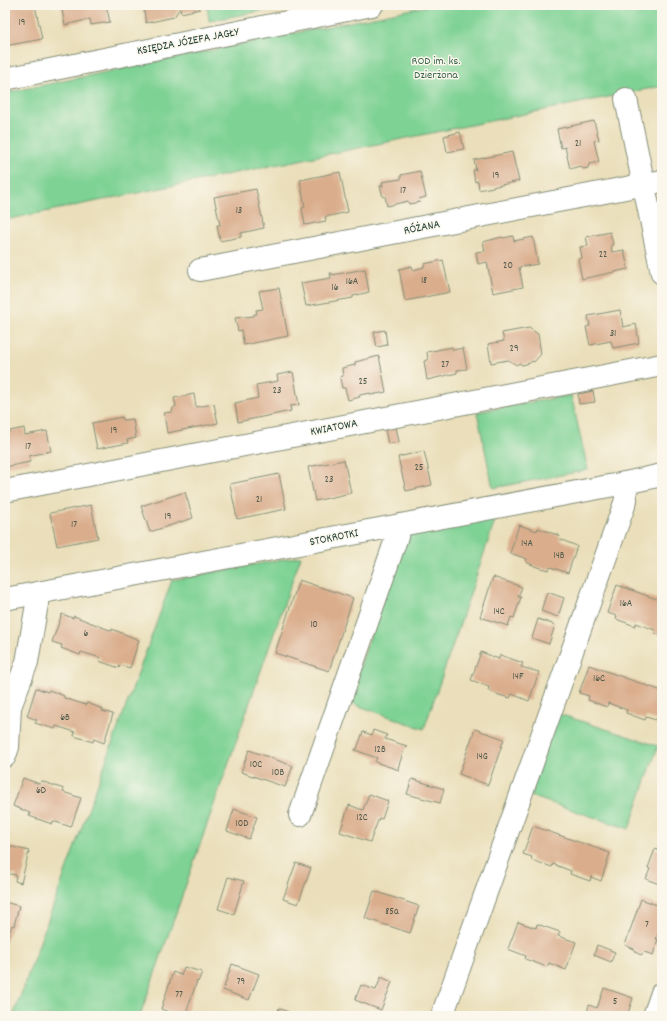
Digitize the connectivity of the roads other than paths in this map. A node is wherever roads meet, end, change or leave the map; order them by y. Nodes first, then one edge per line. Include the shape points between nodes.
1 (372, 5) edge
2 (5, 79) edge
3 (626, 99) dead end
4 (653, 183) edge
5 (200, 270) dead end
6 (662, 273) edge
7 (662, 365) edge
8 (662, 475) edge
9 (625, 484) junction
10 (5, 491) edge
11 (401, 525) junction
12 (38, 592) junction
13 (5, 599) edge
14 (5, 756) edge
15 (300, 815) dead end
16 (662, 994) edge
17 (442, 1016) edge
18 (654, 1016) edge

1 - 2 street, KSIĘDZA JÓZEFA JAGŁY
3 - 4 street
4 - 5 street, RÓŻANA
4 - 6 street
7 - 10 street, KWIATOWA
8 - 9 street, STOKROTKI
9 - 11 street, STOKROTKI
9 - 17 street via 626,500
11 - 12 street, STOKROTKI
11 - 15 street
12 - 13 street, STOKROTKI
12 - 14 street via 27,662 10,707 8,747
16 - 18 street

